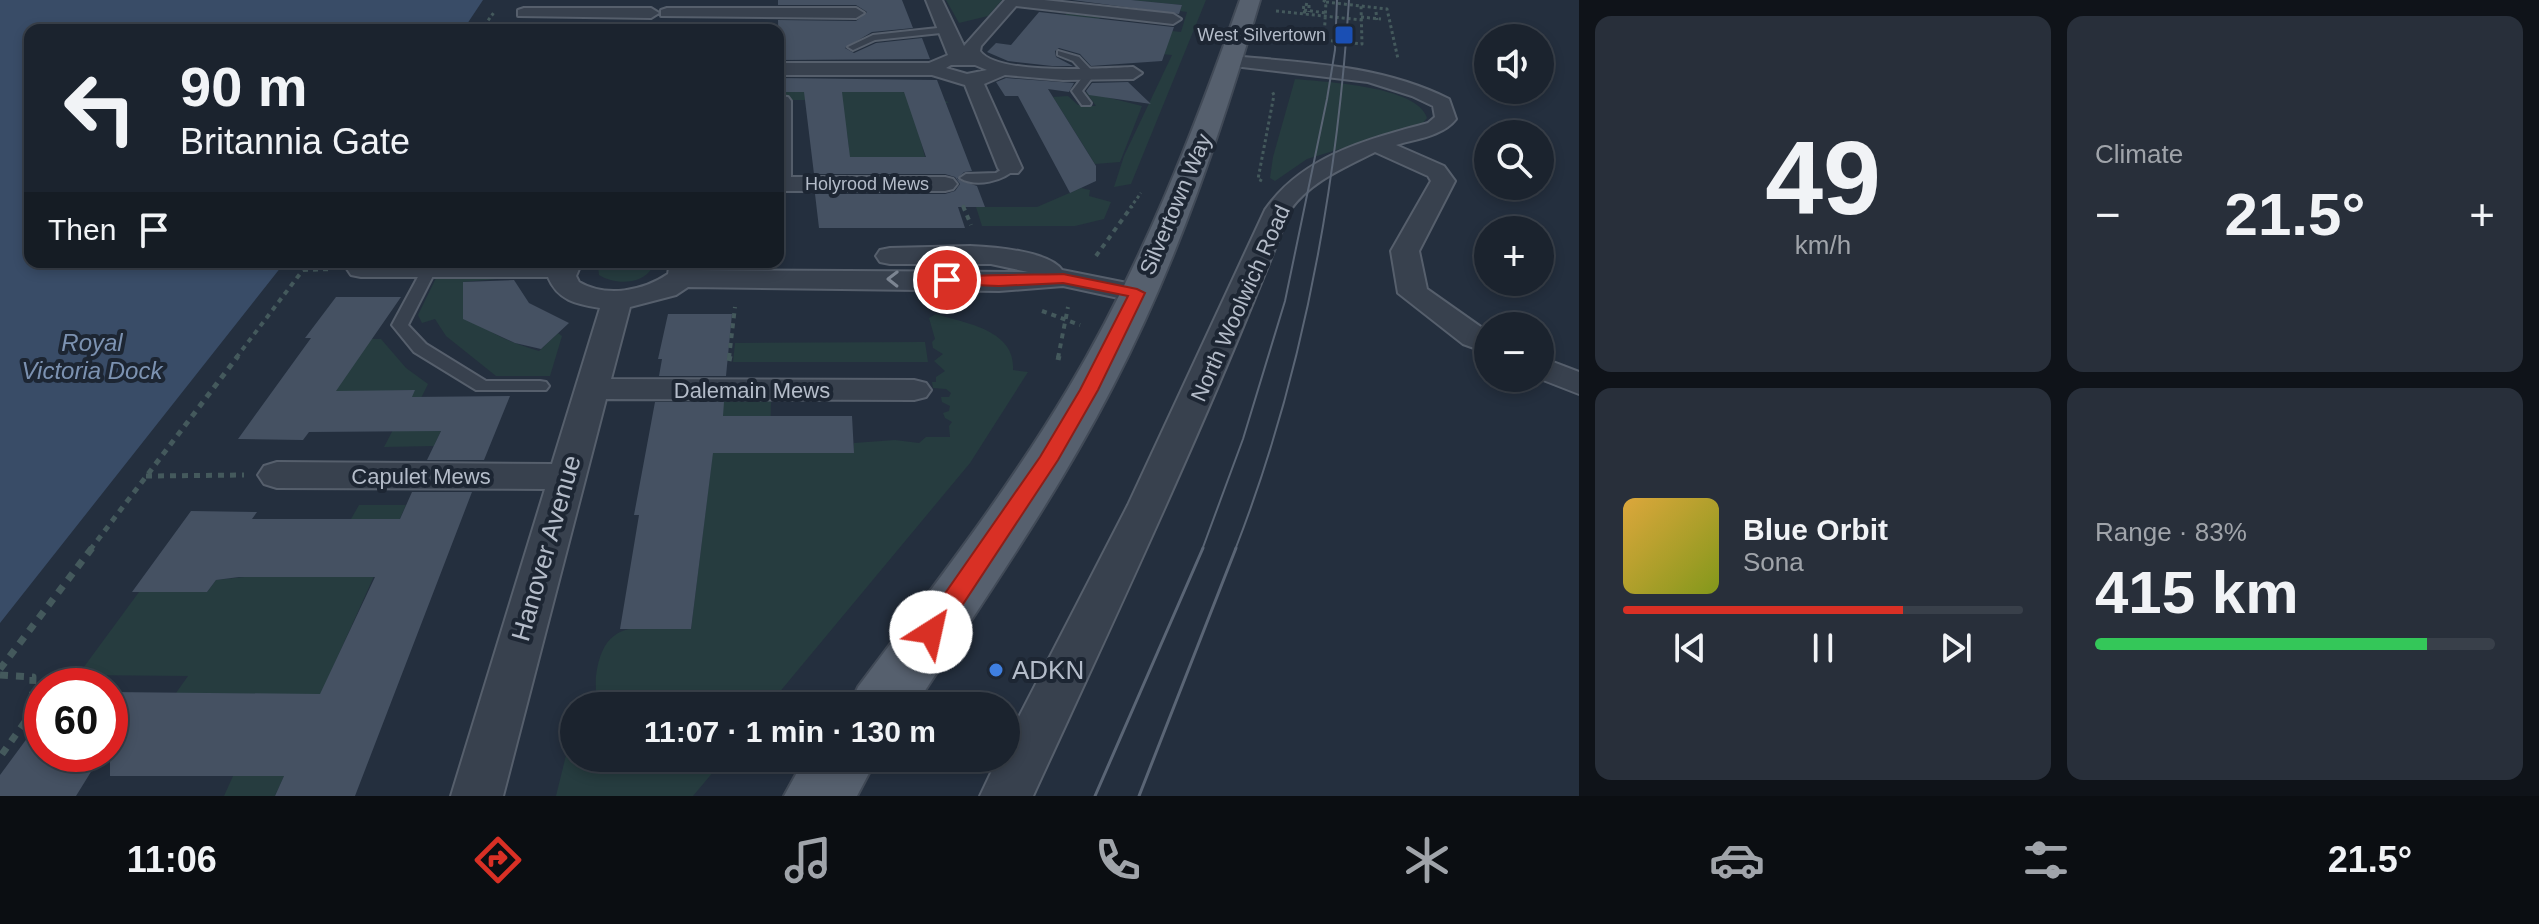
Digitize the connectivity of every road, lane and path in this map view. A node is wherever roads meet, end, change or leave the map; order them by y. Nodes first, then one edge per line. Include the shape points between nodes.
1 (502, 0) edge
2 (934, 0) edge
3 (1013, 0) edge
4 (1250, 0) edge
5 (1324, 1) edge
6 (697, 6) edge
7 (1361, 6) junction
8 (1303, 10) junction
9 (1275, 11) dead end
10 (1309, 12) junction
11 (524, 13) dead end
12 (856, 13) dead end
13 (1315, 13) dead end
14 (1326, 14) junction
15 (1362, 18) junction
16 (996, 19) junction
17 (1173, 19) dead end
18 (1378, 19) dead end
19 (485, 24) edge
20 (947, 30) junction
21 (1271, 33) dead end
22 (1324, 40) junction
23 (853, 47) dead end
24 (1061, 53) dead end
25 (957, 59) junction
26 (1231, 61) junction
27 (784, 69) edge
28 (936, 69) junction
29 (974, 70) junction
30 (1133, 73) dead end
31 (1090, 74) junction
32 (1272, 80) dead end
33 (1398, 84) junction
34 (1086, 103) dead end
35 (1375, 144) junction
36 (1010, 168) joint
37 (784, 184) edge
38 (957, 186) junction
39 (1272, 186) dead end
40 (974, 235) dead end
41 (784, 257) edge
42 (304, 268) edge
43 (378, 268) edge
44 (429, 268) edge
45 (564, 268) edge
46 (361, 269) dead end
47 (683, 270) edge
48 (1063, 278) junction
49 (1137, 293) junction
50 (617, 301) junction
51 (1062, 316) dead end
52 (733, 323) dead end
53 (1086, 324) dead end
54 (1474, 337) edge
55 (729, 353) dead end
56 (1554, 373) edge
57 (1579, 384) edge
58 (540, 386) dead end
59 (591, 389) junction
60 (914, 390) dead end
61 (277, 475) joint
62 (145, 476) junction
63 (566, 477) junction
64 (0, 672) edge
65 (890, 692) edge
66 (0, 757) edge
67 (834, 772) edge
68 (477, 796) edge
69 (818, 796) edge
70 (1006, 796) edge

1 - 19 path
2 - 20 street
3 - 16 street
3 - 17 street
4 - 26 main road
5 - 7 path
5 - 14 path
6 - 11 street via 659,13
6 - 12 street
7 - 15 path
7 - 33 path via 1387,9 1400,69
8 - 10 path
8 - 10 path, bridge via 1309,5
8 - 14 path
9 - 14 path
10 - 13 path, bridge
14 - 15 path
14 - 22 path
15 - 18 path
15 - 22 path via 1362,44
16 - 20 street
16 - 29 street via 973,45
20 - 23 lane via 873,38
20 - 25 street
21 - 22 path
24 - 31 lane
25 - 28 street
25 - 29 street
26 - 33 street, North Woolwich Road
26 - 49 main road, Silvertown Way via 1166,237
27 - 28 street
28 - 29 street via 952,77
29 - 31 street
29 - 36 street
30 - 31 street
31 - 34 lane via 1077,91
32 - 39 path, North Woolwich Road via 1269,88 1274,95 1258,179
33 - 35 street, North Woolwich Road via 1442,103 1446,119
35 - 54 street via 1436,171 1443,181 1405,251 1413,293
35 - 70 street, North Woolwich Road via 1317,172 1278,210 1148,505
36 - 38 lane via 999,177
37 - 38 street, Holyrood Mews
38 - 40 path
41 - 48 street via 981,255 1028,262
42 - 62 path
43 - 46 street
44 - 58 lane via 400,325 420,348 482,386
45 - 50 street via 562,278 579,295
48 -> 47 street via 999,282
47 - 50 street via 654,295
48 - 49 street
49 - 65 main road, Silvertown Way via 1089,390 1031,488
50 - 59 street, Hanover Avenue
51 - 53 path
52 - 55 path
56 - 57 street
59 - 60 street, Dalemain Mews
59 - 63 street, Hanover Avenue
61 - 62 path
61 - 63 street, Capulet Mews
62 - 64 path
63 - 68 street, Hanover Avenue
64 - 66 path via 33,677 32,712
67 - 69 main road

